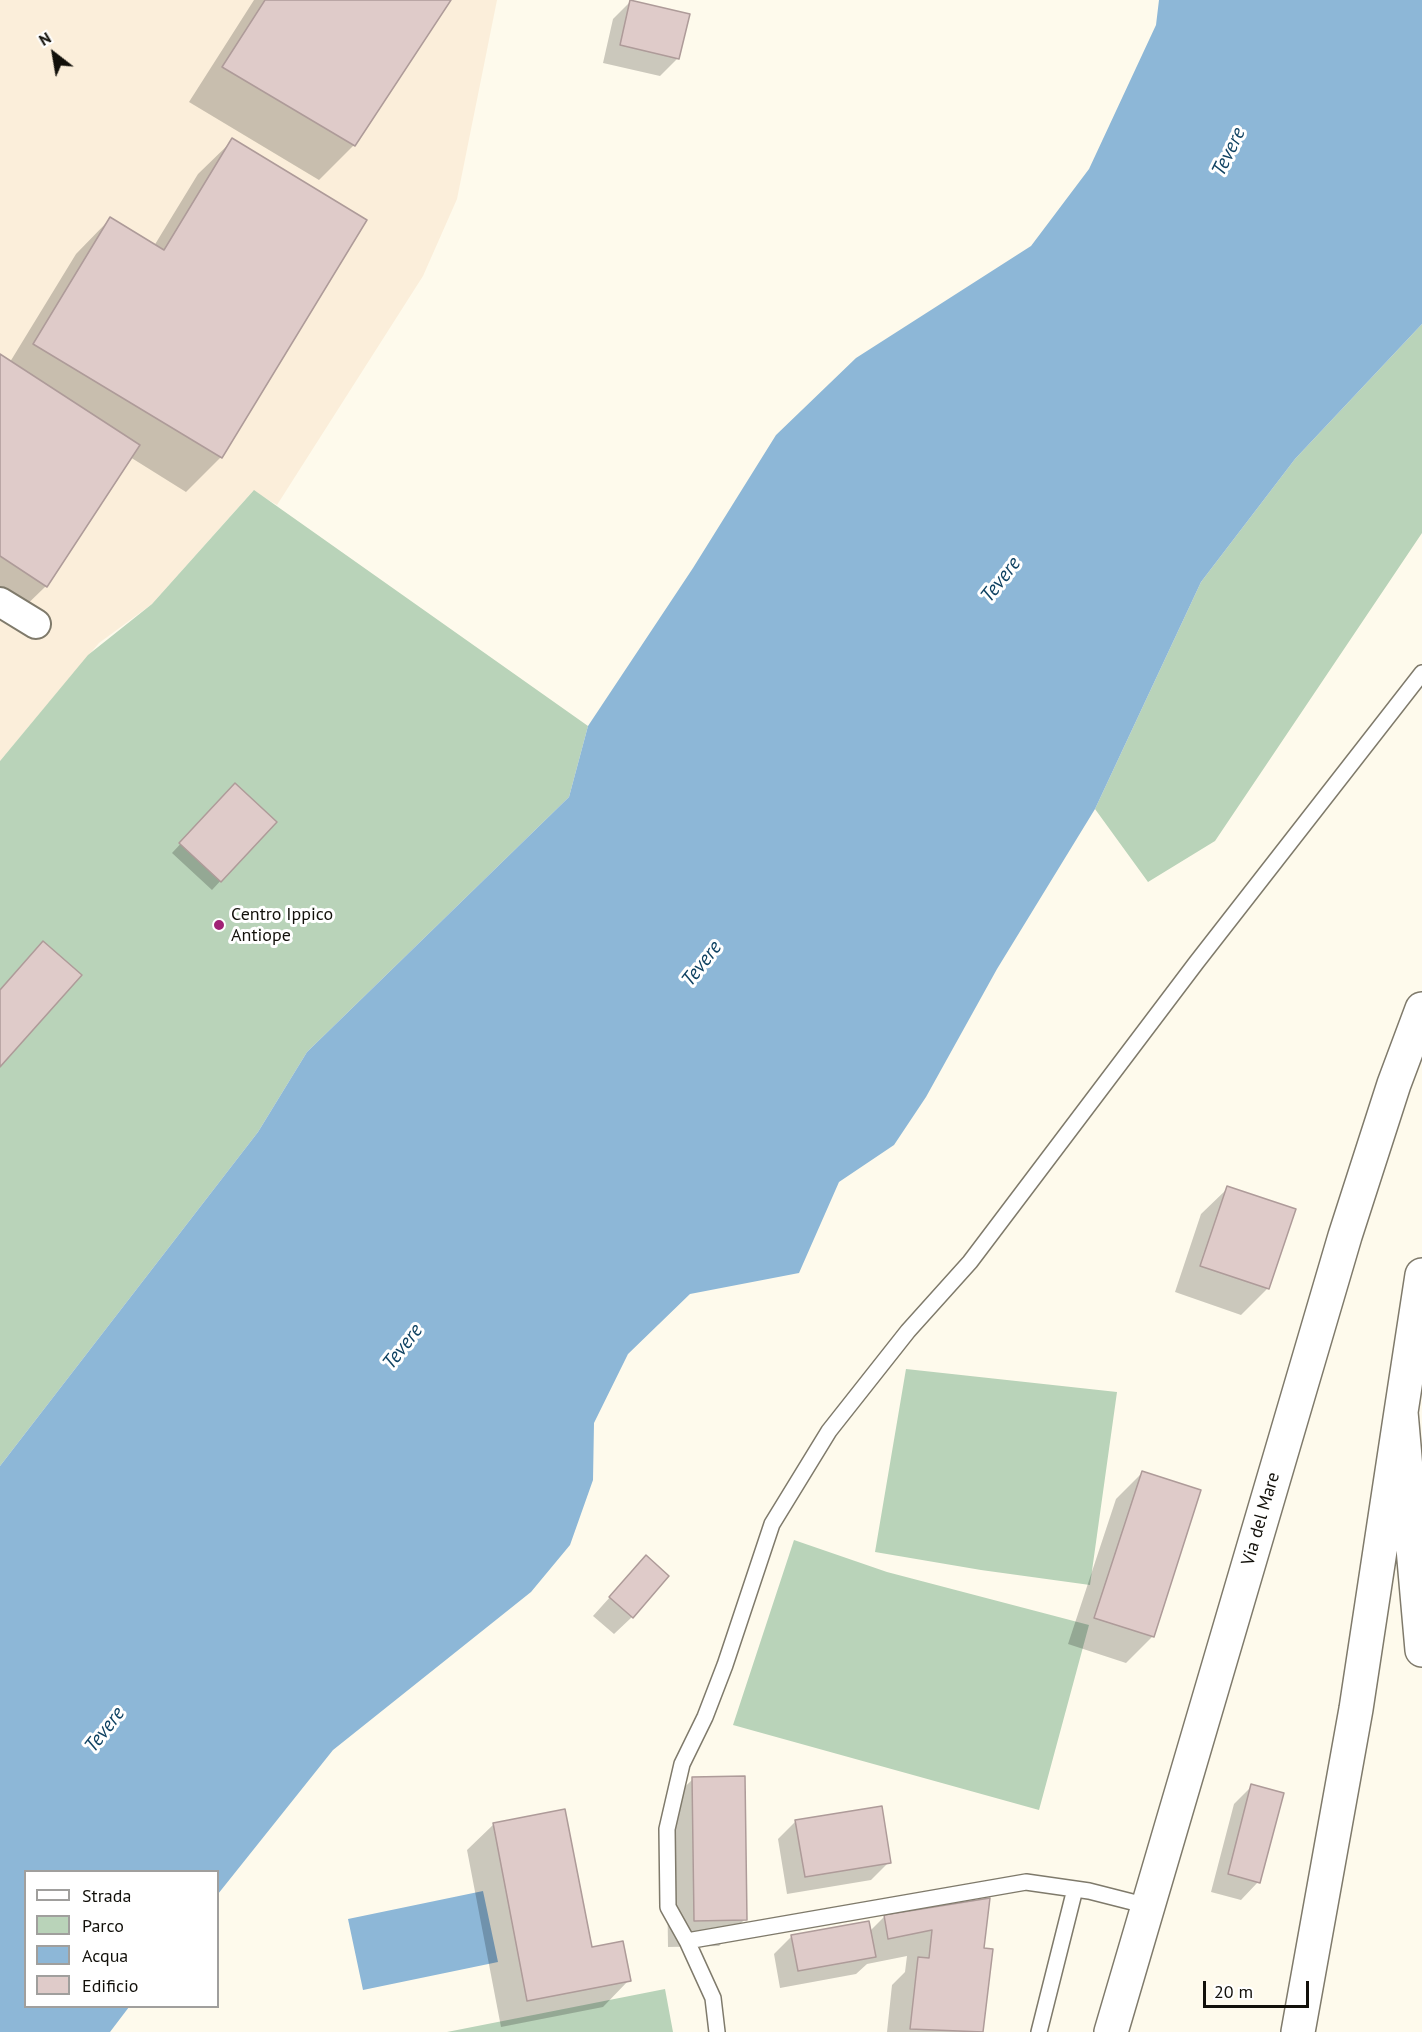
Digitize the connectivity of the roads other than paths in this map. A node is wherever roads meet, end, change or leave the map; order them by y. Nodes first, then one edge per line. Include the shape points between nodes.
1 (0, 602) edge
2 (36, 624) dead end
3 (1422, 673) edge
4 (1422, 1008) edge
5 (1422, 1275) edge
6 (1401, 1412) junction
7 (1422, 1650) edge
8 (1075, 1889) junction
9 (1148, 1906) junction
10 (687, 1941) junction
11 (717, 2032) edge
12 (1039, 2032) edge
13 (1111, 2032) edge
14 (1298, 2032) edge

1 - 2 street
3 - 10 lane via 970,1262 908,1331 829,1431 772,1524 725,1665 682,1764 667,1829 668,1906
4 - 9 main road, Via del Mare via 1345,1236
5 - 6 main road
6 - 7 main road
6 - 14 main road via 1356,1709
8 - 9 lane
8 - 10 lane via 1026,1882
8 - 12 lane
9 - 13 main road, Via del Mare
10 - 11 lane via 712,1998

